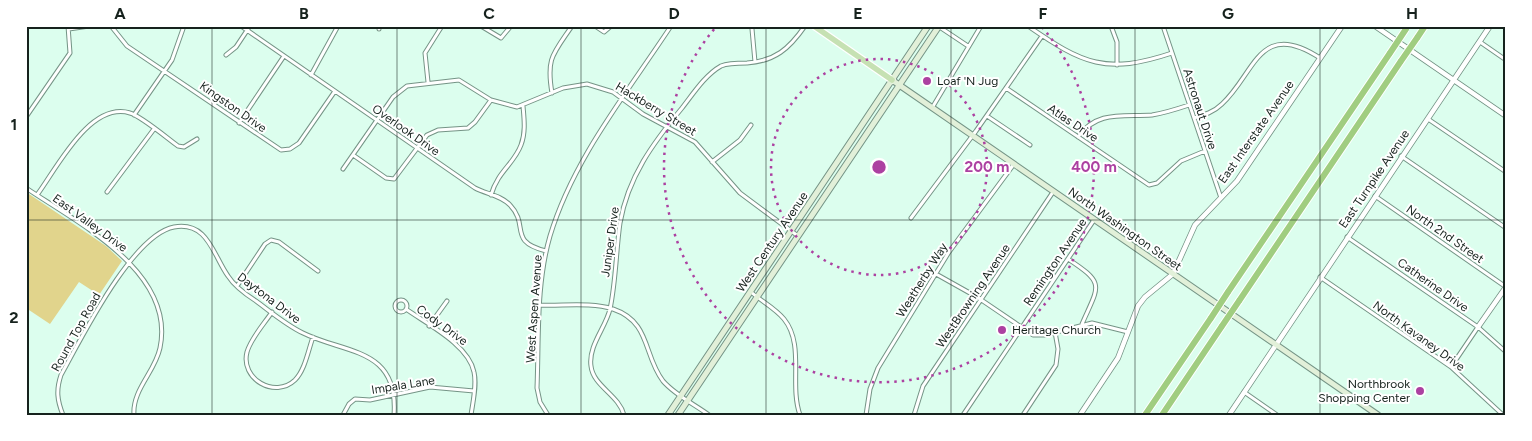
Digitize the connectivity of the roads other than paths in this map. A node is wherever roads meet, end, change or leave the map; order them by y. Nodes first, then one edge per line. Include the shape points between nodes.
1 (89, 26) edge
2 (111, 26) edge
3 (184, 26) edge
4 (241, 26) edge
5 (250, 26) edge
6 (338, 26) edge
7 (442, 26) edge
8 (480, 26) edge
9 (510, 26) edge
10 (572, 26) edge
11 (595, 26) edge
12 (611, 26) edge
13 (671, 26) edge
14 (805, 26) edge
15 (814, 26) edge
16 (928, 26) edge
17 (938, 26) edge
18 (981, 26) edge
19 (1028, 26) edge
20 (1111, 26) edge
21 (1163, 26) edge
22 (1342, 26) edge
23 (1375, 26) edge
24 (1425, 26) edge
25 (1490, 26) edge
26 (69, 28) edge
27 (1407, 28) edge
28 (752, 29) dead end
29 (247, 31) junction
30 (1042, 36) junction
31 (1479, 42) junction
32 (968, 46) junction
33 (1172, 53) junction
34 (226, 55) dead end
35 (284, 56) junction
36 (1320, 58) junction
37 (1506, 60) edge
38 (755, 62) junction
39 (1117, 65) junction
40 (165, 71) junction
41 (311, 75) junction
42 (892, 80) junction
43 (1453, 80) junction
44 (428, 82) junction
45 (899, 85) junction
46 (1006, 88) junction
47 (335, 91) junction
48 (552, 93) junction
49 (623, 99) junction
50 (491, 100) junction
51 (1189, 105) junction
52 (523, 106) junction
53 (932, 108) junction
54 (134, 116) junction
55 (987, 116) junction
56 (1506, 116) edge
57 (26, 117) edge
58 (1194, 118) junction
59 (1427, 118) junction
60 (377, 120) junction
61 (239, 123) junction
62 (751, 125) dead end
63 (667, 126) junction
64 (154, 129) junction
65 (972, 135) junction
66 (1078, 137) junction
67 (197, 139) dead end
68 (1030, 145) dead end
69 (416, 148) junction
70 (1205, 151) junction
71 (353, 155) junction
72 (1401, 156) junction
73 (712, 162) junction
74 (1014, 164) junction
75 (343, 169) dead end
76 (1506, 172) edge
77 (26, 188) edge
78 (1054, 191) junction
79 (107, 192) dead end
80 (38, 195) junction
81 (491, 195) junction
82 (1375, 196) junction
83 (1221, 198) junction
84 (910, 218) dead end
85 (1095, 220) junction
86 (1506, 228) edge
87 (792, 230) junction
88 (798, 236) junction
89 (1347, 237) junction
90 (546, 251) junction
91 (1068, 259) junction
92 (129, 263) junction
93 (318, 271) dead end
94 (936, 274) junction
95 (1173, 274) junction
96 (1320, 277) junction
97 (237, 286) junction
98 (1506, 287) edge
99 (750, 292) junction
100 (757, 297) junction
101 (981, 300) junction
102 (446, 301) dead end
103 (540, 305) junction
104 (610, 308) junction
105 (406, 310) dead end
106 (272, 312) junction
107 (1081, 324) junction
108 (429, 326) junction
109 (1478, 327) junction
110 (1022, 328) junction
111 (1055, 332) junction
112 (1128, 332) junction
113 (312, 337) junction
114 (1276, 345) junction
115 (1506, 352) edge
116 (1451, 367) junction
117 (474, 391) junction
118 (1244, 392) junction
119 (393, 395) junction
120 (681, 396) junction
121 (688, 400) junction
122 (64, 415) edge
123 (134, 415) edge
124 (344, 415) edge
125 (394, 415) edge
126 (471, 415) edge
127 (548, 415) edge
128 (624, 415) edge
129 (668, 415) edge
130 (678, 415) edge
131 (709, 415) edge
132 (800, 415) edge
133 (866, 415) edge
134 (914, 415) edge
135 (963, 415) edge
136 (1023, 415) edge
137 (1080, 415) edge
138 (1145, 415) edge
139 (1162, 415) edge
140 (1229, 415) edge
141 (1277, 415) edge
142 (1378, 415) edge
143 (1503, 415) edge

1 - 26 street
2 - 40 street, Kingston Drive via 123,42
3 - 40 street via 176,53
4 - 29 street, Overlook Drive
5 - 29 street
6 - 41 street
7 - 44 street via 426,53
8 - 9 street via 501,38
10 - 48 street via 552,55 549,72
11 - 12 street via 604,32
13 - 49 street, West Aspen Avenue
14 - 38 street, Juniper Drive via 784,52
15 - 42 main road, North Washington Street
16 - 42 main road, West Century Avenue
17 - 32 street
17 - 45 main road, West Century Avenue
18 - 32 street
19 - 30 street
20 - 39 street via 1117,42
21 - 33 street, Astronaut Drive
22 - 36 street, East Interstate Avenue
23 - 43 street
24 - 139 highway, bridge
25 - 31 street, East Turnpike Avenue
26 - 57 street via 70,53
27 - 138 highway, bridge
28 - 38 street
29 - 34 street
29 - 35 street, Overlook Drive
30 - 39 street via 1080,58
30 - 46 street
31 - 37 street
31 - 43 street, East Turnpike Avenue
32 - 53 street
33 - 39 street via 1140,63
33 - 51 street, Astronaut Drive
35 - 41 street, Overlook Drive
35 - 61 street
36 - 58 street via 1294,45 1268,49 1254,60 1222,104
36 - 83 street, East Interstate Avenue via 1237,181
38 - 63 street, Juniper Drive via 721,66
40 - 54 street
40 - 61 street, Kingston Drive
41 - 47 street, Overlook Drive
42 - 45 main road, North Washington Street
42 - 87 main road, West Century Avenue
43 - 56 street
43 - 59 street, East Turnpike Avenue
44 - 50 street via 459,80
44 - 60 street via 399,91
45 - 53 main road, North Washington Street
45 - 88 main road, West Century Avenue
46 - 55 street
46 - 66 street, Atlas Drive
47 - 60 street, Overlook Drive
47 - 61 street, Kingston Drive via 299,143 287,150 276,148
48 - 49 street, Hackberry Street via 587,84
48 - 52 street, Hackberry Street
49 - 63 street, Hackberry Street
49 - 90 street, West Aspen Avenue via 574,173
50 - 52 street via 509,107
50 - 69 street via 472,126 434,131
51 - 58 street, Astronaut Drive
51 - 66 street via 1153,114 1106,116 1093,122
52 - 81 street via 522,144 502,170
53 - 65 main road, North Washington Street
54 - 64 street
54 - 80 street via 132,113 112,112 87,125
55 - 65 street
55 - 68 street
58 - 70 street, Astronaut Drive
59 - 72 street, East Turnpike Avenue
59 - 76 street
60 - 69 street, Overlook Drive
60 - 71 street
62 - 73 street via 740,140
63 - 73 street, Hackberry Street via 695,142
63 - 104 street, Juniper Drive via 643,159 625,203
64 - 67 street via 178,146 184,147
64 - 79 street
65 - 74 main road, North Washington Street
65 - 84 street
66 - 70 street, Atlas Drive via 1149,185 1157,183 1181,161
69 - 71 street via 392,179
69 - 81 street, Overlook Drive via 475,188
70 - 83 street, Astronaut Drive
71 - 75 street
72 - 82 street, East Turnpike Avenue
72 - 86 street
73 - 87 street, Hackberry Street via 745,198
74 - 78 main road, North Washington Street
74 - 94 street, Weatherby Way
77 - 80 street, East Valley Drive
78 - 85 main road, North Washington Street
78 - 101 street, WestBrowning Avenue
80 - 92 street, East Valley Drive via 108,244
81 - 90 street, Overlook Drive via 511,205 525,242
82 - 89 street, East Turnpike Avenue
82 - 98 street, North 2nd Street
83 - 95 street, East Interstate Avenue via 1192,229
85 - 91 street, Remington Avenue
85 - 95 main road, North Washington Street
87 - 88 street, Hackberry Street
87 - 99 main road, West Century Avenue
88 - 100 main road, West Century Avenue
89 - 96 street, East Turnpike Avenue
89 - 109 street, Catherine Drive
90 - 103 street, West Aspen Avenue
91 - 107 street via 1091,275 1096,283
91 - 110 street, Remington Avenue
92 - 97 street, Daytona Drive via 160,233 172,228 188,228 198,231 210,242 224,271
92 - 122 street, Round Top Road via 116,278 61,375 57,387 58,402
92 - 123 street, East Valley Drive via 153,293 162,326 158,358 136,397
93 - 97 street via 279,242 271,240
94 - 101 street
94 - 133 street, Weatherby Way via 876,373 868,394
95 - 112 street via 1141,302
95 - 114 main road, North Washington Street
96 - 114 street, East Turnpike Avenue
96 - 116 street, North Kavaney Drive
97 - 106 street, Daytona Drive
98 - 109 street
99 - 100 street
99 - 120 main road, West Century Avenue
100 - 121 main road, West Century Avenue
100 - 132 street via 782,316 793,336 796,350 794,392
101 - 110 street
101 - 134 street, WestBrowning Avenue via 923,386
102 - 108 street
103 - 104 street
103 - 127 street, West Aspen Avenue via 538,393
104 - 120 street via 628,317 639,328 659,374
104 - 128 street, Juniper Drive via 590,364 594,376
105 - 108 street, Cody Drive
106 - 113 street, Daytona Drive
106 - 113 street via 251,343 247,356 250,372 262,384 280,387 293,381 302,369
107 - 111 street
107 - 112 street via 1099,323
108 - 117 street, Cody Drive via 467,355 474,370
109 - 115 street, Catherine Drive
109 - 116 street
110 - 111 street via 1037,336
110 - 135 street, Remington Avenue
111 - 136 street via 1056,365
112 - 137 street via 1118,358
113 - 119 street, Daytona Drive via 371,358 386,376
114 - 118 street, East Turnpike Avenue
114 - 142 main road, North Washington Street
116 - 143 street, North Kavaney Drive
117 - 119 street, Impala Lane via 430,387
117 - 126 street, Cody Drive
118 - 140 street, East Turnpike Avenue
118 - 141 street
119 - 124 street, Impala Lane via 353,400
119 - 125 street, Daytona Drive
120 - 121 street
120 - 129 main road, West Century Avenue
121 - 130 main road, West Century Avenue
121 - 131 street

